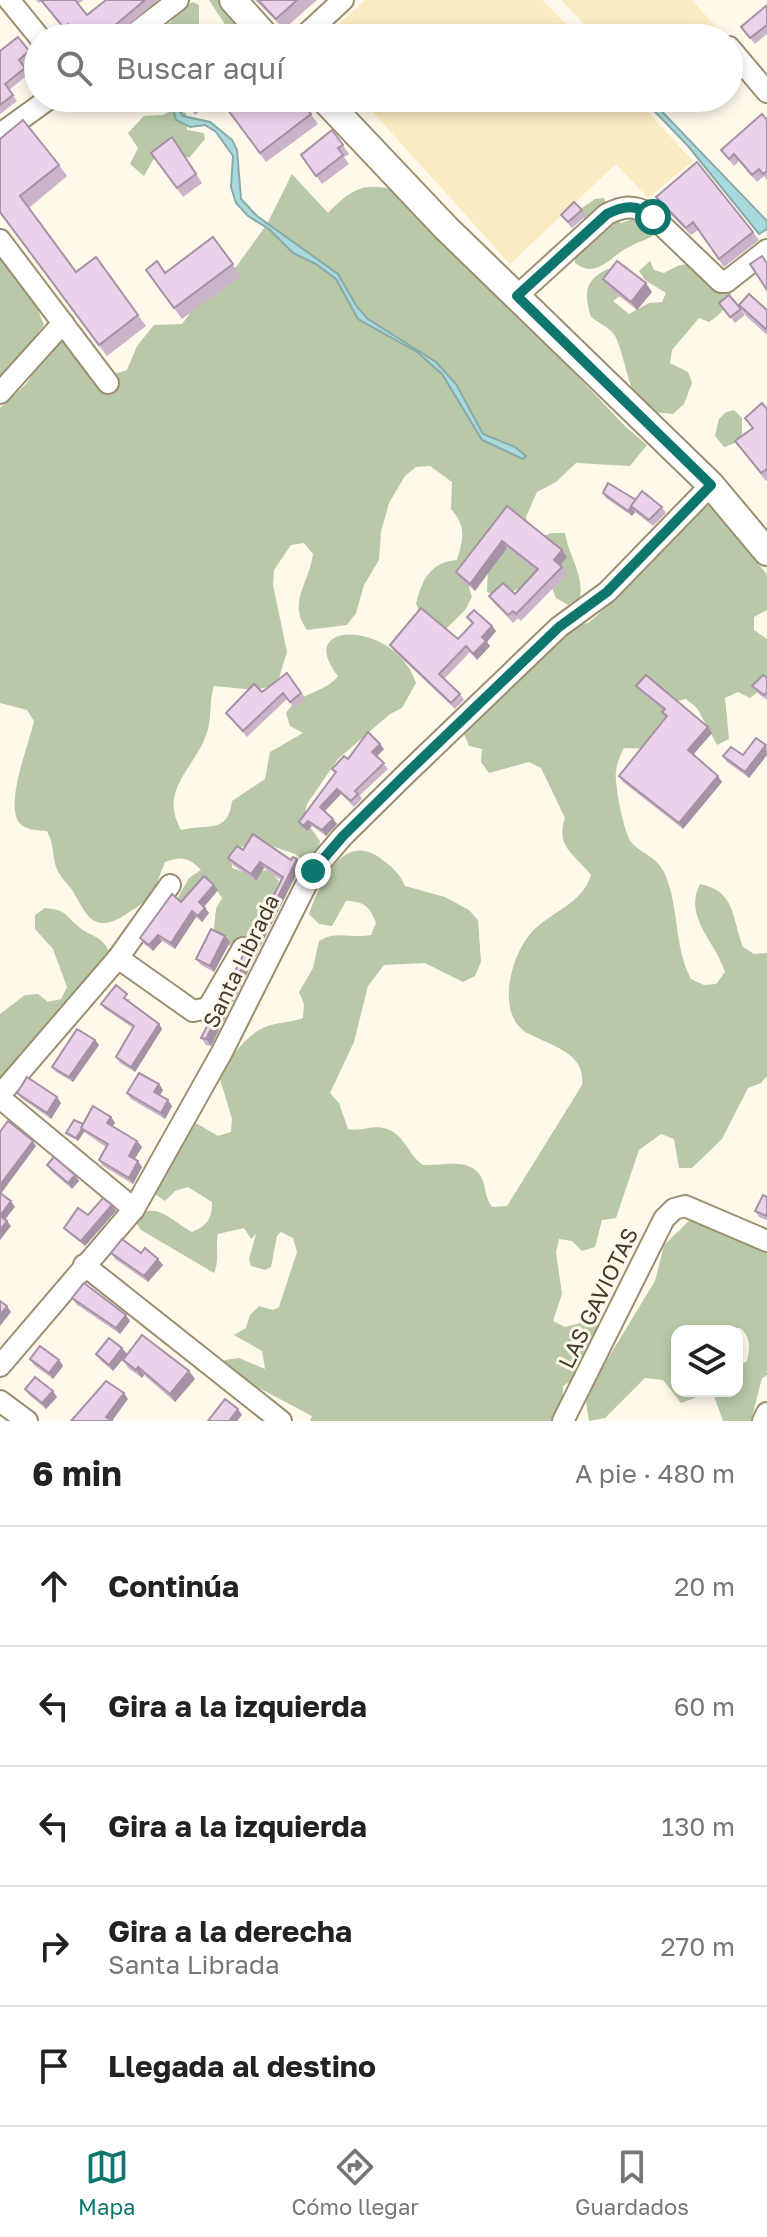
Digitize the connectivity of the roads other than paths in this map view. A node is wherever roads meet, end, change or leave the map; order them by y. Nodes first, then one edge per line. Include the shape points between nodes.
1 (9, 0) edge
2 (178, 0) edge
3 (233, 0) edge
4 (343, 0) edge
5 (29, 24) edge
6 (147, 24) edge
7 (254, 24) edge
8 (317, 24) edge
9 (743, 64) edge
10 (767, 92) edge
11 (31, 112) edge
12 (336, 112) edge
13 (0, 134) edge
14 (0, 240) edge
15 (765, 251) edge
16 (517, 296) junction
17 (63, 323) junction
18 (108, 383) dead end
19 (0, 393) edge
20 (711, 485) junction
21 (767, 552) edge
22 (170, 885) dead end
23 (243, 948) edge
24 (118, 958) junction
25 (0, 1096) edge
26 (134, 1209) junction
27 (767, 1241) edge
28 (84, 1265) junction
29 (0, 1366) edge
30 (0, 1401) edge
31 (767, 1413) edge
32 (27, 1421) edge
33 (281, 1421) edge
34 (563, 1421) edge
35 (763, 1421) edge

1 - 5 street
2 - 6 street
3 - 7 main road
4 - 8 street
9 - 10 street
11 - 13 street
12 - 16 main road
14 - 17 street
15 - 16 street via 721,282 649,213 623,206 607,214
16 - 20 main road
17 - 18 street
17 - 19 street
20 - 21 main road
20 - 26 street, Santa Librada via 607,592 559,627 398,782 313,871 222,1052
22 - 24 street
23 - 24 street via 201,1012
24 - 25 street
25 - 26 street
26 - 28 street, Santa Librada
27 - 34 street, LAS GAVIOTAS via 685,1206 674,1209 664,1219
28 - 29 street, Santa Librada
28 - 33 street
30 - 32 street
31 - 35 street

